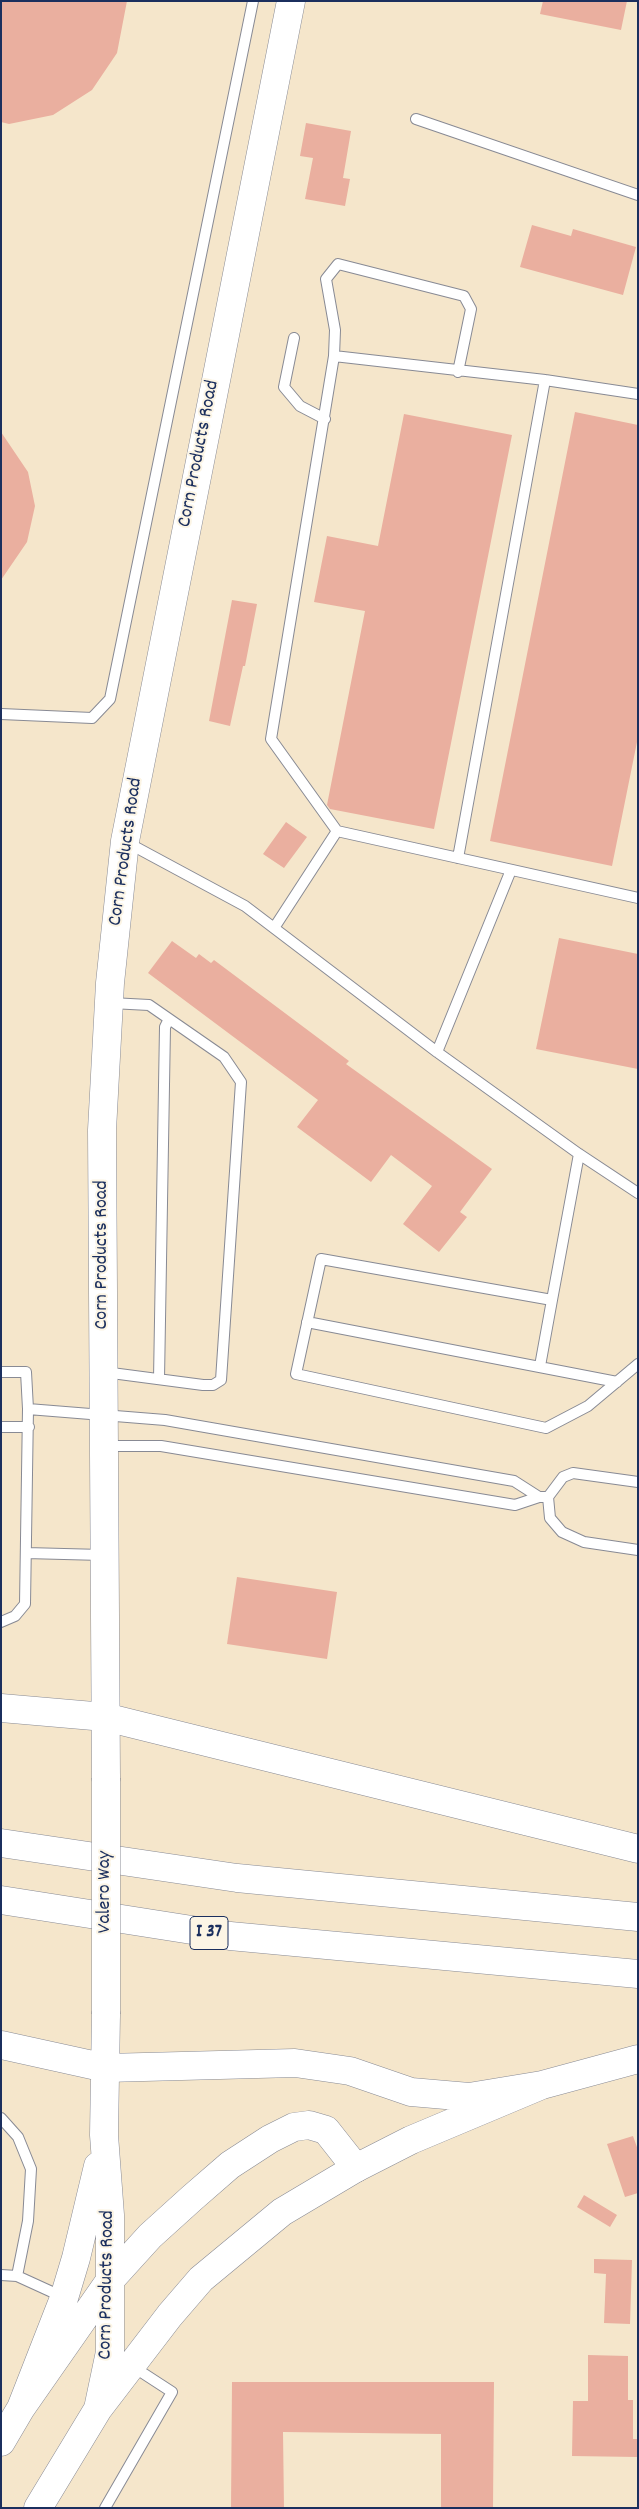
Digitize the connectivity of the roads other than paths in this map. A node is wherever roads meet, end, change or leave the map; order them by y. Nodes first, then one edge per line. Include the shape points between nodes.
1 (253, 1) edge
2 (291, 1) edge
3 (416, 119) dead end
4 (638, 195) edge
5 (294, 338) dead end
6 (334, 356) junction
7 (458, 372) junction
8 (545, 380) junction
9 (638, 394) edge
10 (324, 419) junction
11 (1, 714) edge
12 (337, 831) junction
13 (125, 841) junction
14 (458, 858) junction
15 (511, 870) junction
16 (638, 898) edge
17 (274, 928) junction
18 (109, 1003) junction
19 (169, 1019) junction
20 (437, 1052) junction
21 (579, 1154) junction
22 (638, 1193) edge
23 (552, 1300) junction
24 (307, 1322) junction
25 (638, 1364) edge
26 (540, 1366) junction
27 (1, 1372) edge
28 (103, 1372) junction
29 (159, 1379) junction
30 (617, 1382) junction
31 (28, 1409) junction
32 (104, 1414) junction
33 (1, 1427) edge
34 (29, 1427) junction
35 (104, 1446) junction
36 (638, 1482) edge
37 (544, 1497) junction
38 (638, 1550) edge
39 (26, 1553) junction
40 (104, 1555) junction
41 (1, 1622) edge
42 (1, 1708) edge
43 (105, 1717) junction
44 (1, 1843) edge
45 (638, 1849) edge
46 (1, 1900) edge
47 (638, 1917) edge
48 (638, 1974) edge
49 (1, 2045) edge
50 (638, 2059) edge
51 (106, 2068) junction
52 (542, 2085) junction
53 (1, 2118) edge
54 (104, 2135) junction
55 (356, 2168) junction
56 (1, 2275) edge
57 (17, 2276) junction
58 (111, 2279) junction
59 (64, 2298) junction
60 (70, 2337) junction
61 (120, 2359) junction
62 (22, 2408) junction
63 (1, 2442) edge
64 (38, 2508) edge
65 (105, 2508) edge

1 - 11 lane via 110,699 92,718
2 - 13 main road, Corn Products Road
3 - 4 lane
5 - 10 lane via 284,387 300,406
6 - 7 lane
6 - 7 lane via 335,330 326,279 338,264 464,296 471,309
6 - 10 lane
7 - 8 lane
8 - 9 lane
8 - 14 lane
10 - 12 lane via 271,740
12 - 14 lane
12 - 17 lane
13 - 17 lane via 245,906
13 - 18 main road, Corn Products Road
14 - 15 lane
15 - 16 lane
15 - 20 lane
17 - 20 lane
18 - 19 lane via 149,1005
18 - 28 main road, Corn Products Road via 102,1130
19 - 29 lane via 165,1027
19 - 29 lane via 224,1057 241,1082 221,1380 213,1385 203,1385
20 - 21 lane
21 - 22 lane
21 - 23 lane
23 - 24 lane via 320,1259
23 - 26 lane
24 - 26 lane
24 - 30 lane via 296,1374 546,1428 588,1406
25 - 30 lane
26 - 30 lane
27 - 31 lane via 26,1372
28 - 29 lane
28 - 32 main road, Corn Products Road
31 - 32 lane
31 - 34 lane
32 - 35 main road, Corn Products Road
32 - 37 lane via 165,1420 514,1481
33 - 34 lane
34 - 39 lane
35 - 37 lane via 161,1446 515,1505
35 - 40 main road, Corn Products Road
36 - 37 lane via 573,1473 563,1477
37 - 38 lane via 550,1518 562,1532 584,1542
39 - 40 lane
39 - 41 lane via 25,1604 15,1616
40 - 43 main road, Corn Products Road
42 - 43 main road
43 - 45 main road
43 - 51 main road, Valero Way, bridge
44 - 47 main road via 237,1878
46 - 48 main road, I 37 via 230,1936
49 - 51 main road
50 - 52 main road
51 - 52 main road via 296,2063 350,2071 411,2092 468,2097
51 - 54 main road, Corn Products Road
52 - 55 main road via 412,2140
53 - 57 lane via 18,2137 31,2169 28,2221
54 - 58 main road, Corn Products Road
54 - 59 main road, Corn Products Road via 85,2223
55 - 58 main road via 326,2130 309,2125 294,2127 270,2139 224,2171 150,2236
55 - 61 main road via 282,2212 201,2279
56 - 57 lane
57 - 59 lane
58 - 60 main road
58 - 61 main road, Corn Products Road
59 - 62 main road, Corn Products Road
60 - 61 main road via 95,2341
60 - 62 main road
61 - 64 main road, Corn Products Road via 98,2410
61 - 65 lane via 172,2392
62 - 63 main road, Corn Products Road

